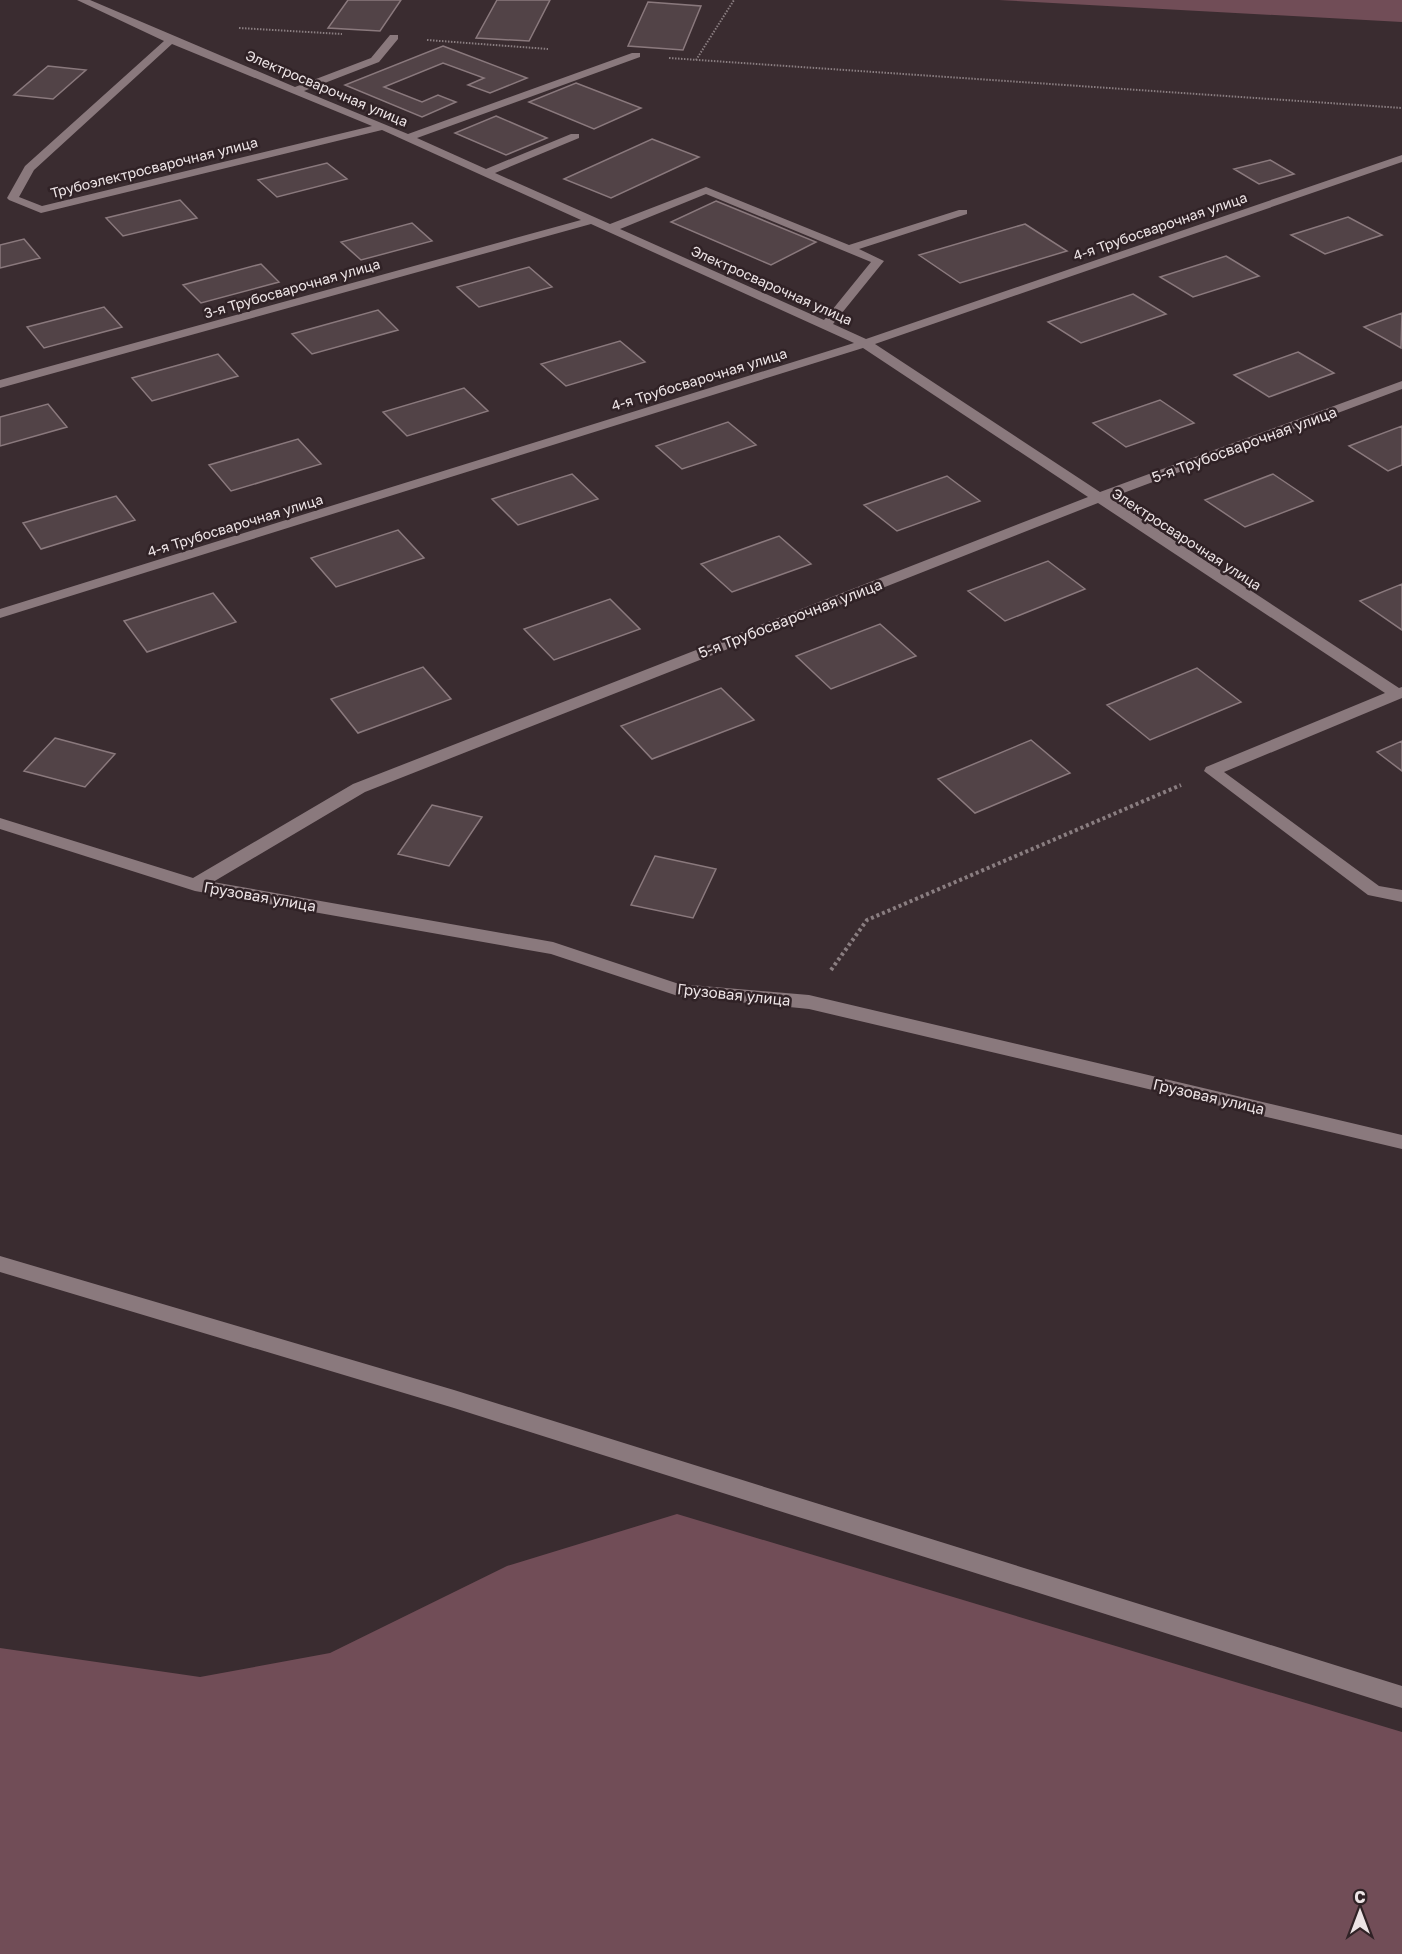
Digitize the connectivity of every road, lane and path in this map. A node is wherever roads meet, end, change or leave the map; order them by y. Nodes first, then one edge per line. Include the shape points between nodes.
1 (82, 0) edge
2 (734, 0) edge
3 (232, 27) dead end
4 (394, 38) junction
5 (171, 40) junction
6 (555, 50) dead end
7 (636, 56) joint
8 (696, 60) junction
9 (297, 90) junction
10 (1402, 108) edge
11 (383, 128) junction
12 (575, 136) dead end
13 (407, 138) junction
14 (1402, 158) edge
15 (486, 173) junction
16 (963, 212) dead end
17 (593, 220) junction
18 (611, 228) junction
19 (848, 249) junction
20 (825, 326) junction
21 (865, 343) junction
22 (0, 384) edge
23 (1402, 385) edge
24 (1097, 498) junction
25 (0, 614) edge
26 (1399, 693) edge
27 (1212, 771) junction
28 (0, 823) edge
29 (195, 885) junction
30 (1402, 896) edge
31 (809, 1002) junction
32 (1402, 1142) edge
33 (0, 1264) edge
34 (1402, 1697) edge

1 - 5 street, Электросварочная улица
2 - 8 path
3 - 4 path
4 - 6 path
4 - 9 street via 375,60
5 - 9 street, Электросварочная улица
5 - 11 street, Трубоэлектросварочная улица via 29,168 13,198 41,210
7 - 8 path
7 - 13 street
8 - 10 path
9 - 11 street, Электросварочная улица
11 - 13 street, Электросварочная улица
12 - 15 street
13 - 15 street, Электросварочная улица
14 - 21 street, 4-я Трубосварочная улица
15 - 17 street, Электросварочная улица
16 - 19 street
17 - 18 street, Электросварочная улица
17 - 22 street, 3-я Трубосварочная улица
18 - 19 street via 706,190
18 - 20 street, Электросварочная улица
19 - 20 street via 878,261
20 - 21 street, Электросварочная улица
21 - 24 street, Электросварочная улица
21 - 25 street, 4-я Трубосварочная улица
23 - 24 street, 5-я Трубосварочная улица
24 - 26 street, Электросварочная улица
24 - 29 street, 5-я Трубосварочная улица via 359,788
26 - 27 street
27 - 30 street via 1374,891
27 - 31 path via 867,920
28 - 29 street, Грузовая улица
29 - 31 street, Грузовая улица via 553,948 678,990
31 - 32 street, Грузовая улица
33 - 34 street via 454,1399

